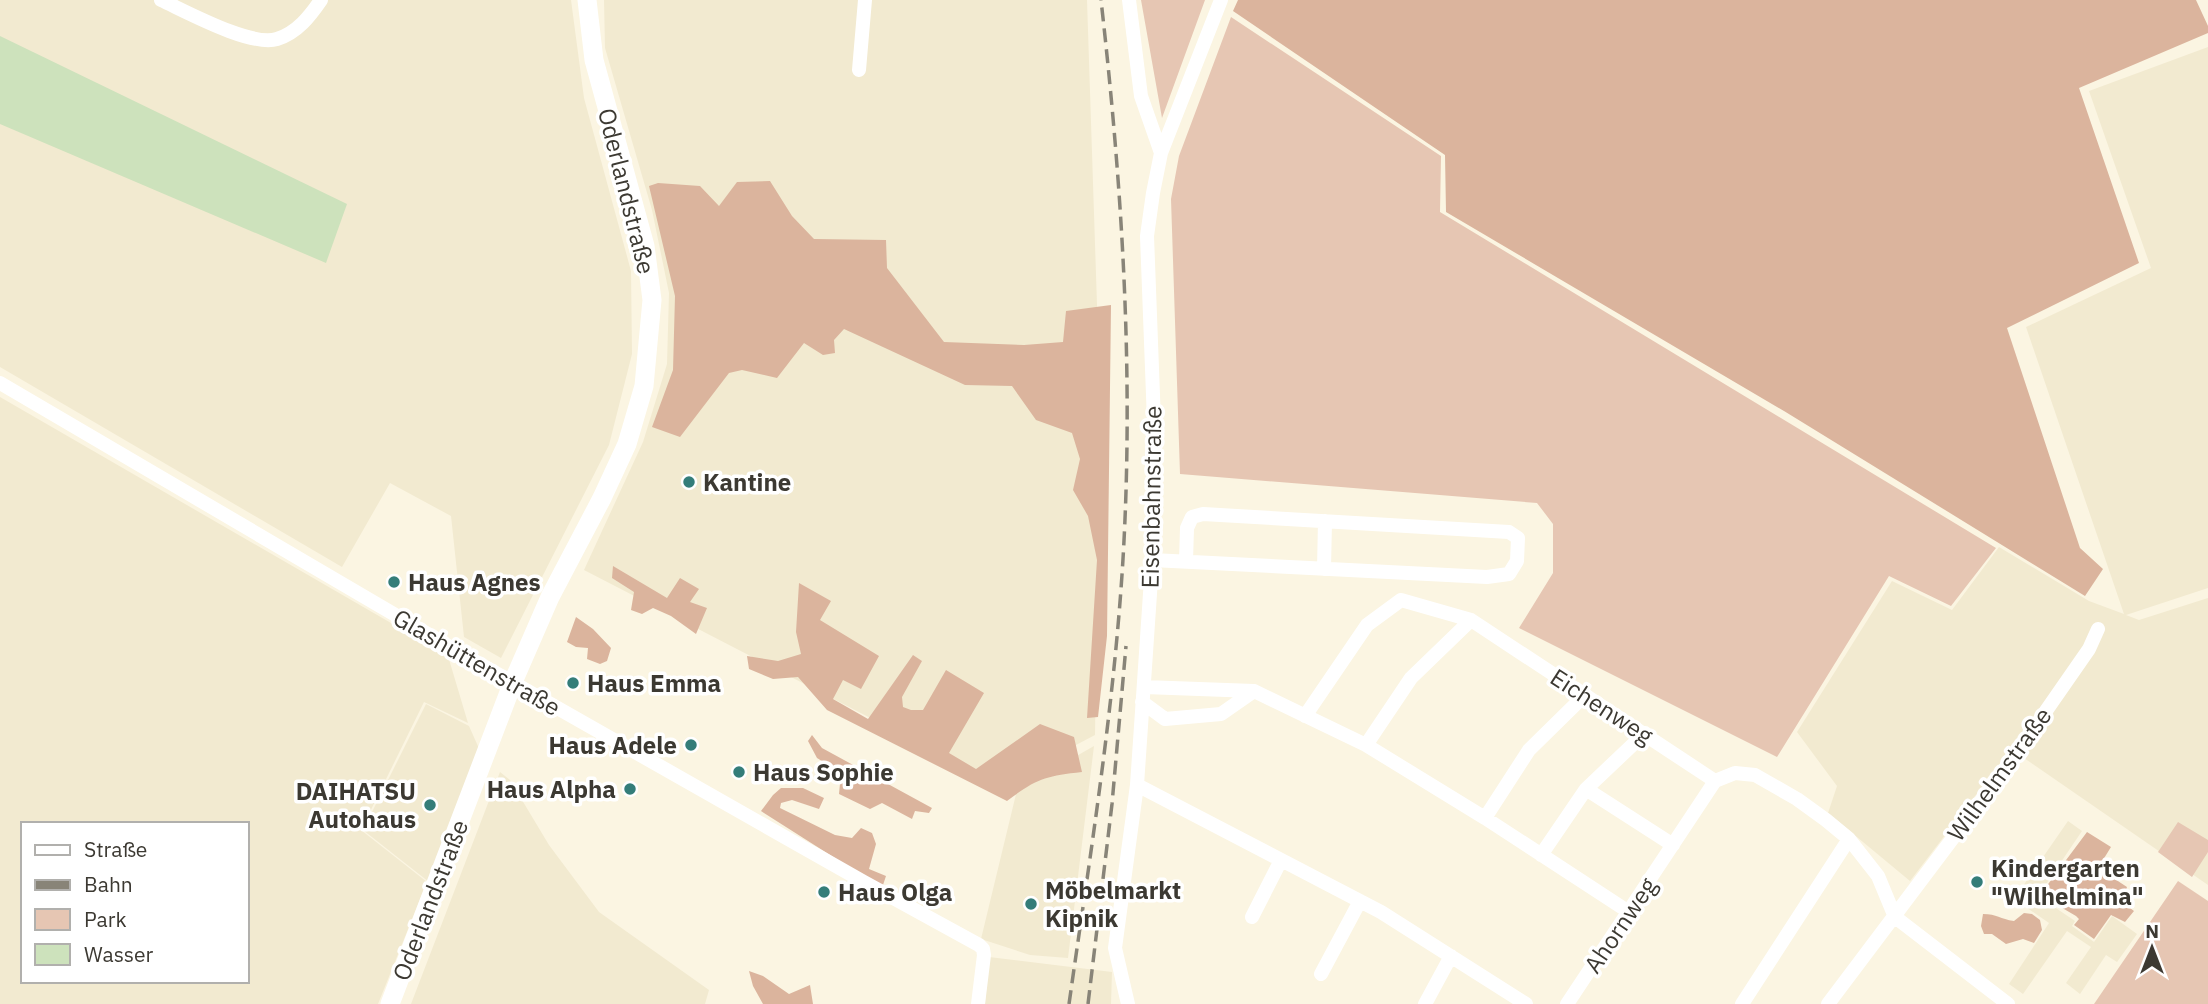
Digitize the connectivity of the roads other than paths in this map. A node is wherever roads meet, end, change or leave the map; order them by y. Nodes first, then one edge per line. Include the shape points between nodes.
1 (161, 0) edge
2 (321, 0) edge
3 (587, 0) edge
4 (865, 0) edge
5 (1129, 0) edge
6 (1221, 0) edge
7 (859, 69) dead end
8 (1161, 153) junction
9 (0, 383) edge
10 (1325, 521) junction
11 (1152, 559) junction
12 (1186, 561) junction
13 (1324, 569) junction
14 (1471, 620) junction
15 (2098, 629) dead end
16 (513, 682) junction
17 (1144, 687) junction
18 (1254, 691) junction
19 (1585, 695) junction
20 (1142, 702) junction
21 (1305, 716) junction
22 (1645, 733) junction
23 (1366, 745) junction
24 (1715, 781) junction
25 (1137, 786) junction
26 (1586, 789) junction
27 (1485, 818) junction
28 (1849, 839) junction
29 (1673, 845) junction
30 (1541, 855) junction
31 (1281, 860) junction
32 (1360, 901) junction
33 (1629, 912) junction
34 (1252, 917) dead end
35 (1895, 917) junction
36 (1451, 956) junction
37 (1321, 974) dead end
38 (390, 1004) edge
39 (978, 1004) edge
40 (1128, 1004) edge
41 (1425, 1004) edge
42 (1526, 1004) edge
43 (1567, 1004) edge
44 (1742, 1004) edge
45 (1828, 1004) edge
46 (2008, 1004) edge

1 - 2 street via 239,36 276,40 300,26
3 - 16 street, Oderlandstraße via 594,60 645,246 651,323 644,386 626,444
4 - 7 street
5 - 8 street via 1141,96
6 - 8 street, Eisenbahnstraße
8 - 11 street, Eisenbahnstraße via 1147,236 1155,448
9 - 16 street, Glashüttenstraße
10 - 12 street via 1192,517
10 - 13 street
10 - 13 street via 1509,532 1518,538 1517,561 1508,574 1487,577
11 - 12 street
11 - 17 street, Eisenbahnstraße
12 - 13 street
14 - 19 street, Eichenweg
14 - 21 street, Eichenweg via 1401,600 1367,625
14 - 23 street via 1410,678
15 - 35 street, Wilhelmstraße via 2014,757
16 - 38 street, Oderlandstraße
16 - 39 street, Glashüttenstraße via 979,945 984,955
17 - 18 street
17 - 20 street, Eisenbahnstraße
18 - 20 street via 1221,714 1165,719
18 - 21 street
19 - 22 street, Eichenweg
19 - 27 street via 1529,750
20 - 25 street, Eisenbahnstraße
21 - 23 street
22 - 24 street, Eichenweg
22 - 26 street
23 - 27 street
24 - 28 street via 1735,773 1755,775 1797,799
24 - 29 street, Ahornweg
25 - 31 street
25 - 40 street, Eisenbahnstraße via 1115,948
26 - 29 street
26 - 30 street
27 - 30 street
28 - 35 street via 1878,876
28 - 44 street
29 - 33 street, Ahornweg
30 - 33 street
31 - 32 street
31 - 34 street
32 - 36 street
32 - 37 street
33 - 43 street, Ahornweg
35 - 45 street, Wilhelmstraße
35 - 46 street
36 - 41 street
36 - 42 street

